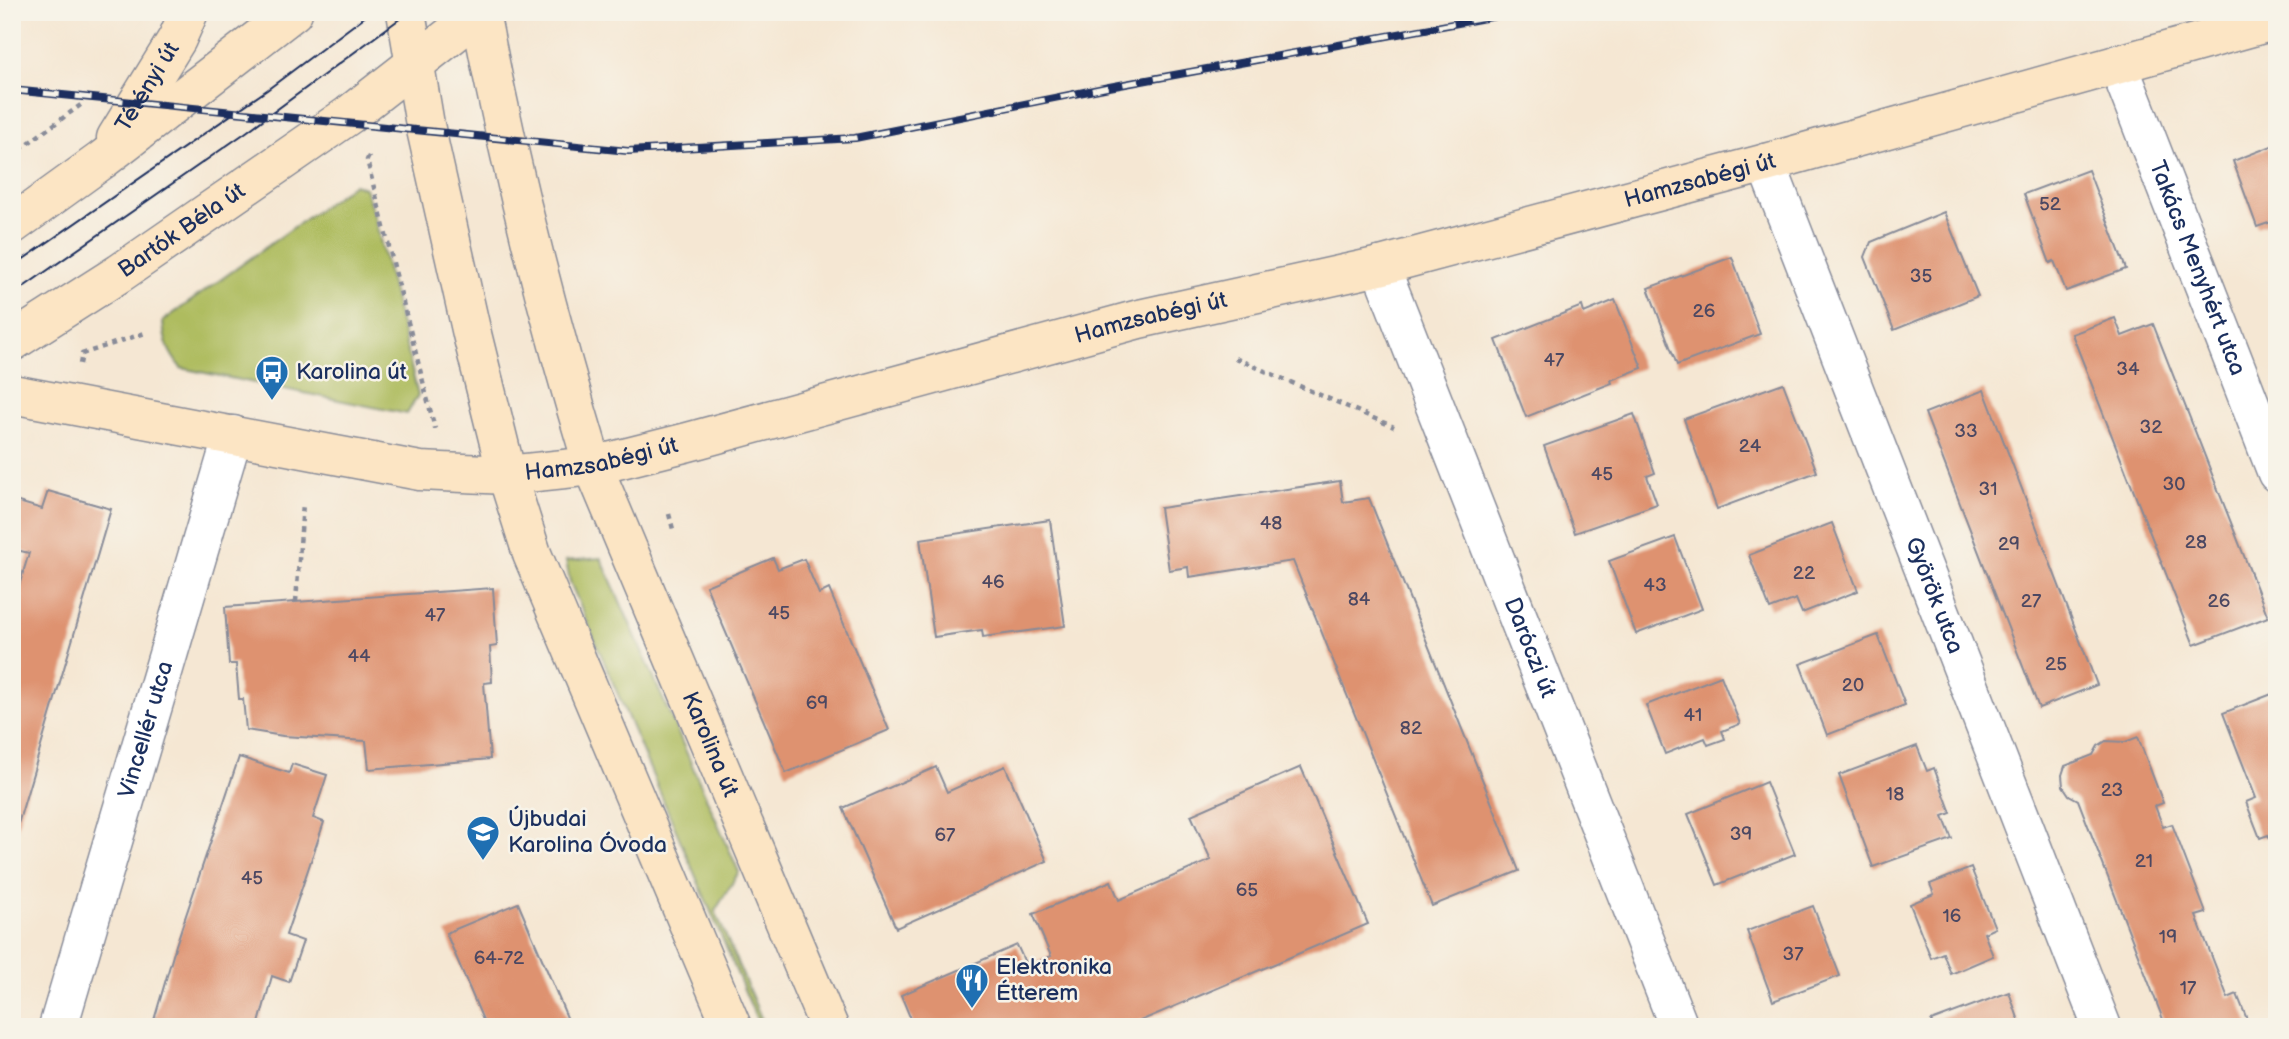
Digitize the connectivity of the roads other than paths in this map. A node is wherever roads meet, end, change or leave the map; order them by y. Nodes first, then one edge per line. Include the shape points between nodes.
1 (189, 12) edge
2 (293, 12) edge
3 (480, 12) edge
4 (414, 13) edge
5 (2277, 20) edge
6 (414, 64) junction
7 (2118, 64) junction
8 (349, 115) junction
9 (102, 160) junction
10 (1766, 163) junction
11 (12, 225) edge
12 (1380, 266) junction
13 (12, 342) edge
14 (12, 394) edge
15 (233, 435) junction
16 (593, 466) junction
17 (2277, 473) edge
18 (507, 475) junction
19 (58, 1027) edge
20 (732, 1027) edge
21 (829, 1027) edge
22 (1679, 1027) edge
23 (2102, 1027) edge

1 - 9 street, Tétényi út
2 - 9 street
3 - 6 street, Bartók Béla út
3 - 16 street, Karolina út via 517,190
4 - 6 street
4 - 8 street, Bartók Béla út
5 - 7 street, Hamzsabégi út
6 - 8 street, Bartók Béla út
6 - 18 street
7 - 10 street, Hamzsabégi út
7 - 17 street, Takács Menyhért utca
8 - 13 street, Bartók Béla út
9 - 11 street
10 - 12 street, Hamzsabégi út
10 - 23 street, Györök utca
12 - 16 street, Hamzsabégi út via 1139,319
12 - 22 street, Daróczi út
14 - 15 street, Hamzsabégi út
15 - 18 street, Hamzsabégi út via 420,471
15 - 19 street, Vincellér utca
16 - 18 street, Hamzsabégi út
16 - 21 street, Karolina út
18 - 20 street via 532,554

